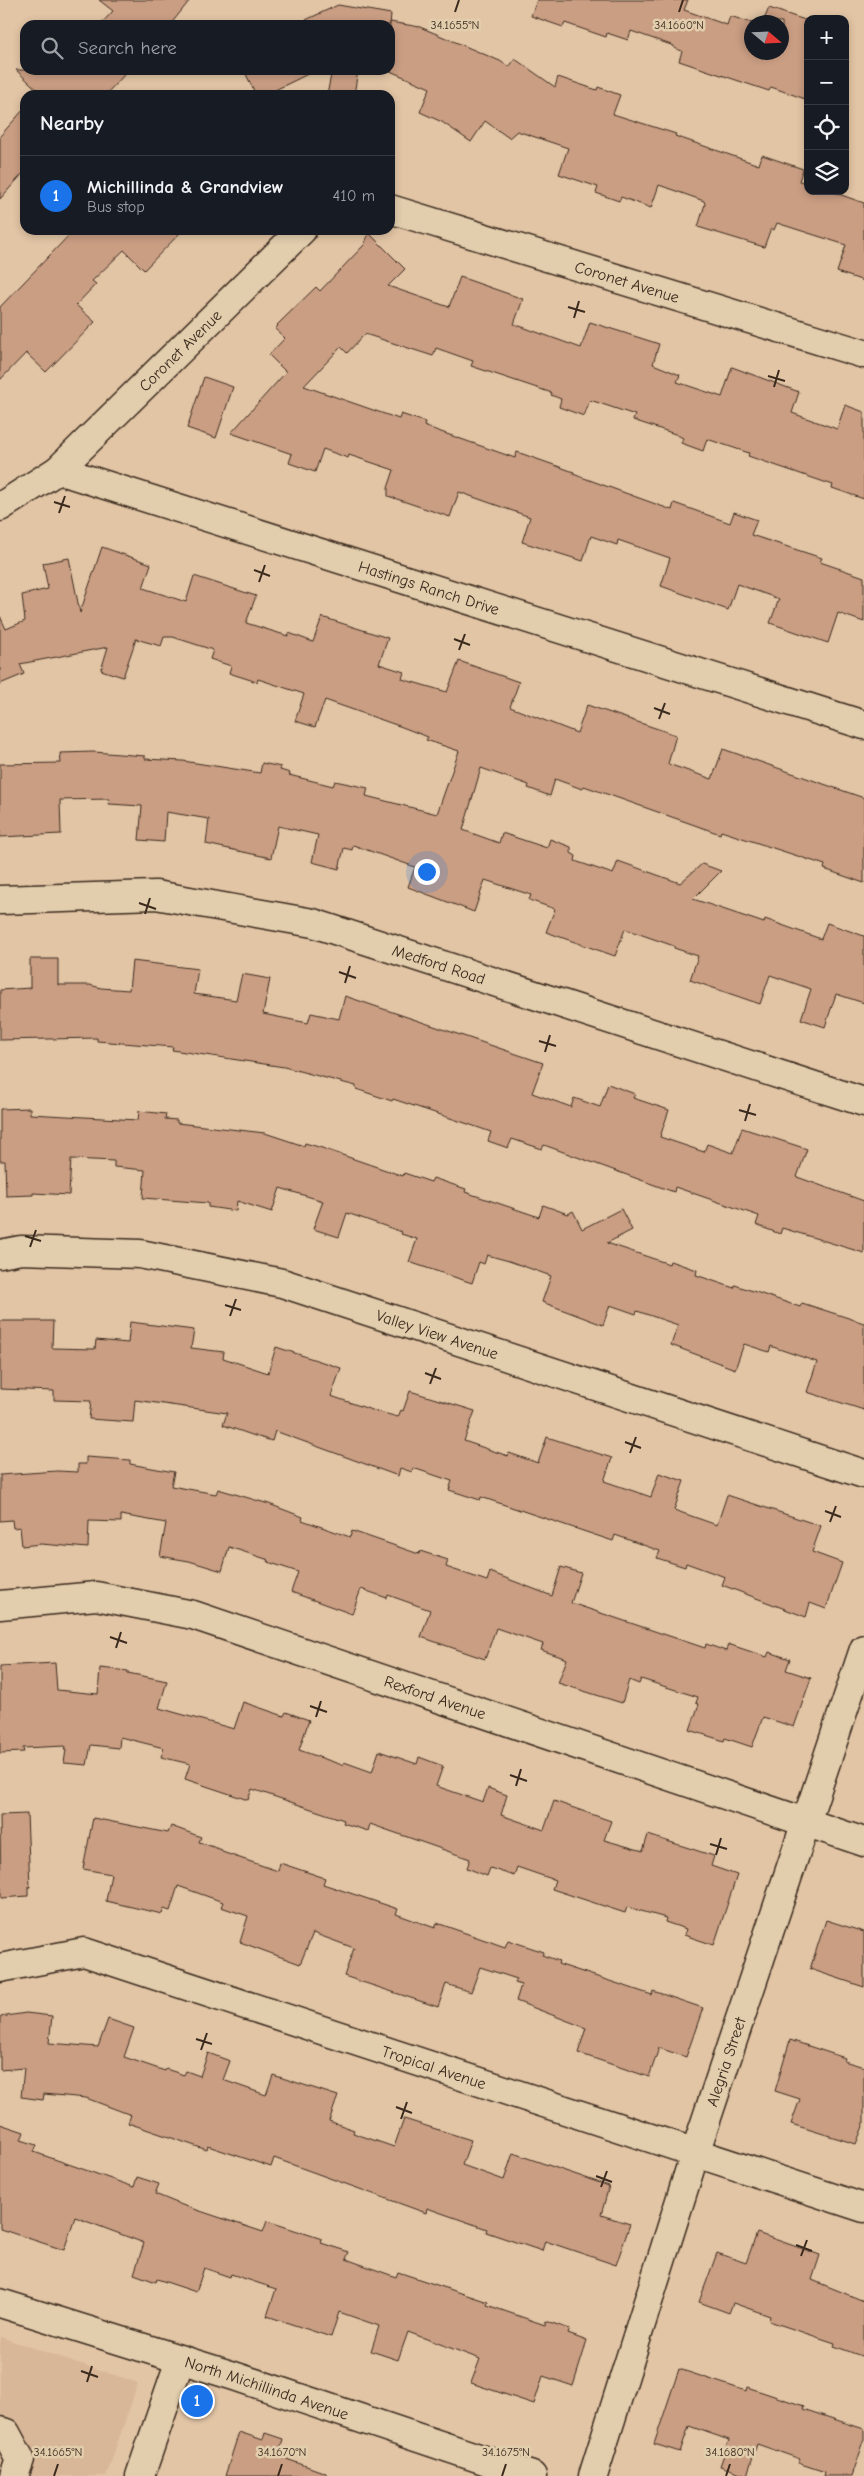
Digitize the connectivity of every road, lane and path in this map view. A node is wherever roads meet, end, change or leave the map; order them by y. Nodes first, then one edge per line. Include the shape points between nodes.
1 (395, 211) edge
2 (297, 235) edge
3 (864, 354) edge
4 (58, 470) junction
5 (0, 507) edge
6 (864, 725) edge
7 (0, 900) edge
8 (864, 1102) edge
9 (0, 1254) edge
10 (864, 1474) edge
11 (0, 1605) edge
12 (864, 1648) edge
13 (806, 1823) junction
14 (864, 1842) edge
15 (0, 1968) edge
16 (695, 2152) junction
17 (864, 2208) edge
18 (1, 2308) edge
19 (180, 2360) junction
20 (0, 2431) edge
21 (14, 2476) edge
22 (140, 2476) edge
23 (532, 2476) edge
24 (593, 2476) edge

1 - 3 street, Coronet Avenue
2 - 4 street, Coronet Avenue
4 - 5 street
4 - 6 street, Hastings Ranch Drive
7 - 8 street, Medford Road via 156,895 313,923
9 - 10 street, Valley View Avenue via 21,1250 140,1254 282,1283
11 - 13 street, Rexford Avenue via 96,1596 193,1615
12 - 13 street, Alegria Street
13 - 14 street, Rexford Avenue
13 - 16 street, Alegria Street
15 - 16 street, Tropical Avenue via 84,1952
16 - 17 street, Tropical Avenue
16 - 24 street, Alegria Street
18 - 19 street, North Michillinda Avenue
19 - 22 street
19 - 23 street, North Michillinda Avenue
20 - 21 street via 6,2433 20,2459

